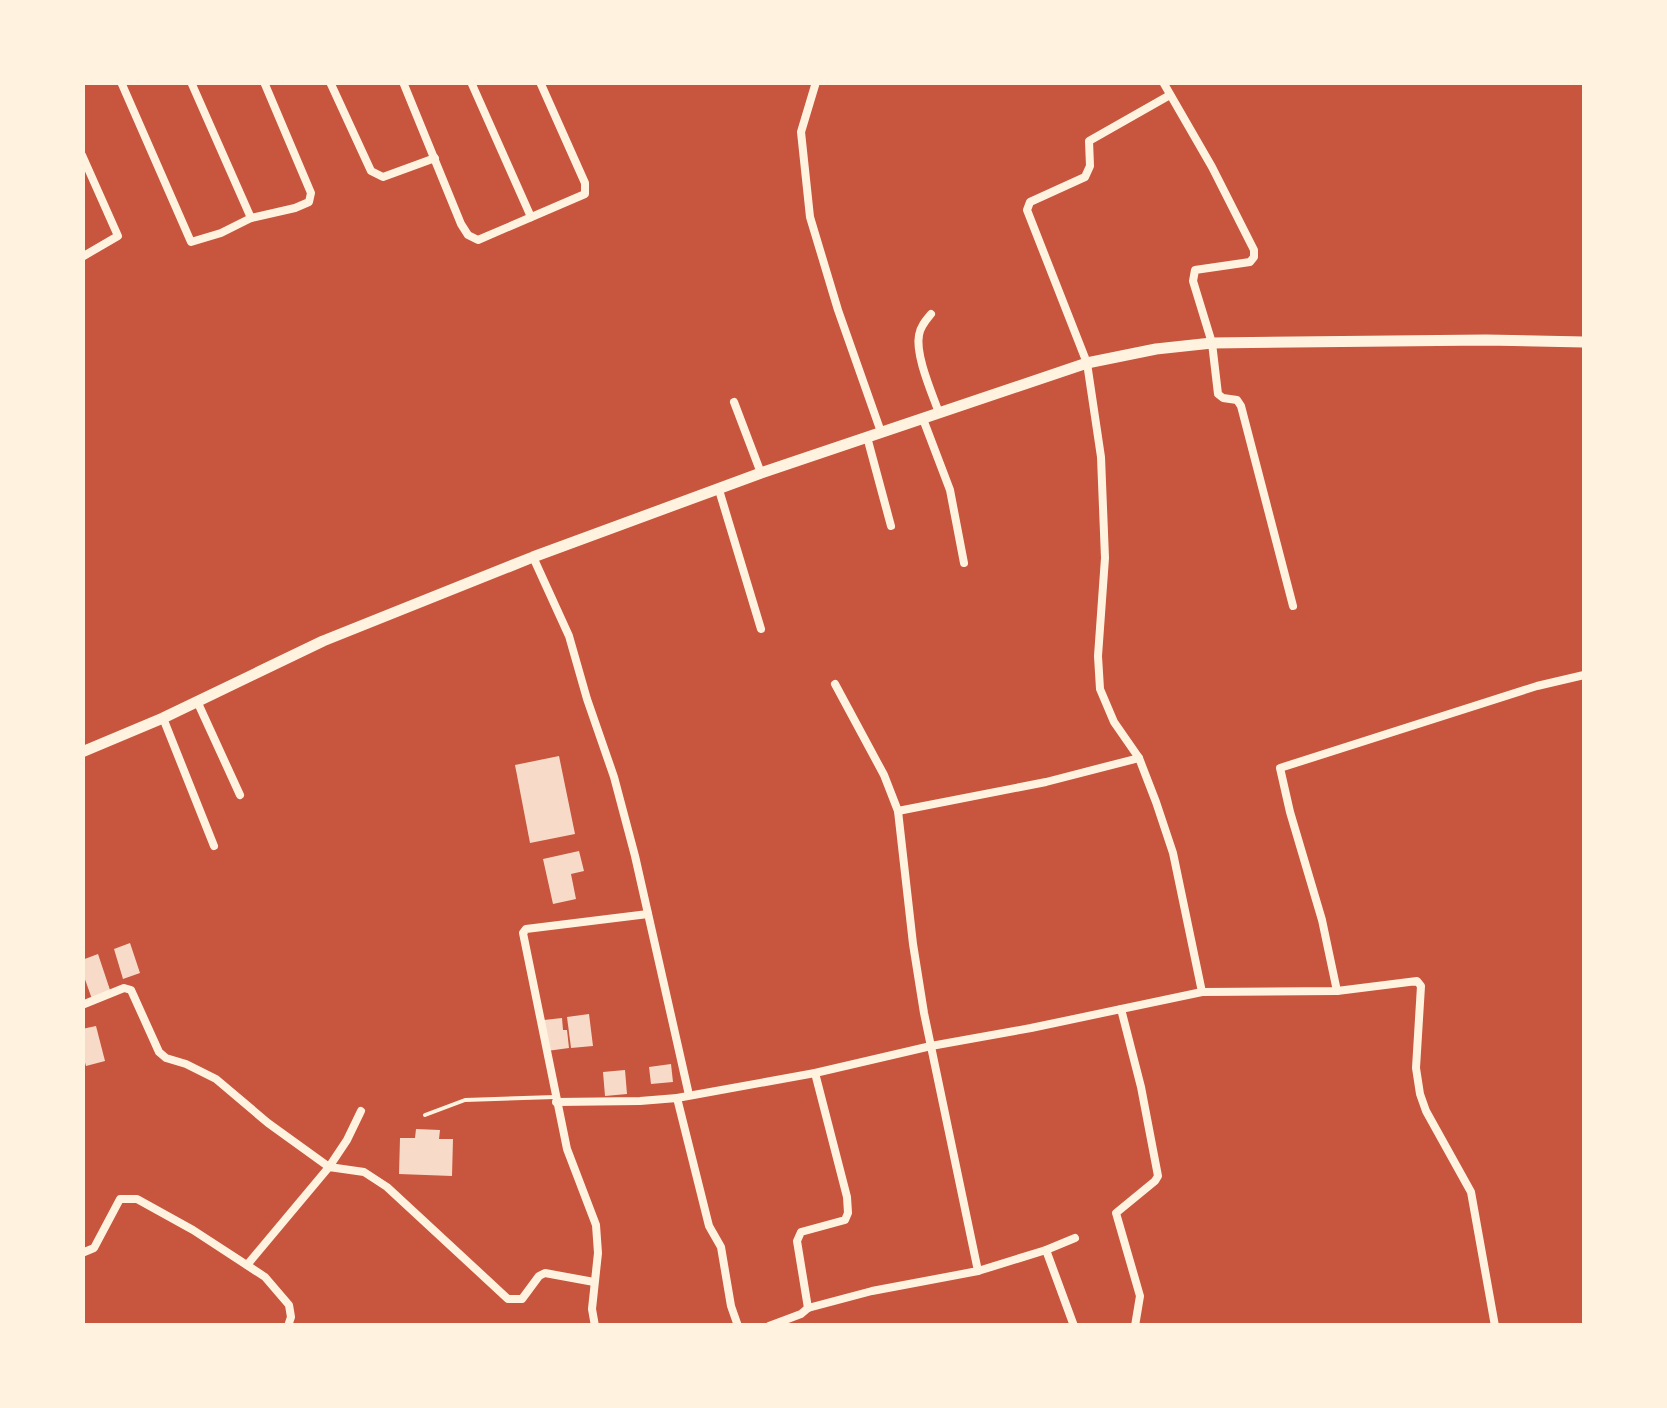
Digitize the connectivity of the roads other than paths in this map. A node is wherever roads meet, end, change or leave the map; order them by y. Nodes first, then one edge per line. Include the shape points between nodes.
1 (121, 82) edge
2 (191, 82) edge
3 (264, 82) edge
4 (330, 82) edge
5 (403, 82) edge
6 (471, 82) edge
7 (540, 82) edge
8 (816, 82) edge
9 (1163, 82) edge
10 (1170, 95) junction
11 (82, 155) edge
12 (434, 158) junction
13 (530, 217) junction
14 (251, 218) junction
15 (82, 257) edge
16 (931, 314) dead end
17 (1584, 342) edge
18 (1212, 343) junction
19 (1087, 363) junction
20 (734, 402) dead end
21 (939, 412) junction
22 (923, 419) junction
23 (881, 432) junction
24 (867, 438) junction
25 (761, 473) junction
26 (719, 490) junction
27 (891, 526) dead end
28 (533, 557) junction
29 (964, 563) dead end
30 (1293, 606) dead end
31 (761, 629) dead end
32 (1584, 675) edge
33 (836, 684) dead end
34 (197, 701) junction
35 (163, 718) junction
36 (82, 752) edge
37 (1139, 758) junction
38 (240, 795) dead end
39 (898, 812) junction
40 (214, 846) dead end
41 (648, 914) junction
42 (1337, 991) junction
43 (1202, 992) junction
44 (82, 1005) edge
45 (1121, 1009) junction
46 (931, 1046) junction
47 (815, 1073) junction
48 (689, 1094) junction
49 (678, 1098) junction
50 (556, 1099) junction
51 (361, 1111) dead end
52 (425, 1115) dead end
53 (329, 1167) junction
54 (1075, 1238) dead end
55 (1046, 1250) junction
56 (82, 1253) edge
57 (247, 1266) junction
58 (978, 1271) junction
59 (594, 1282) junction
60 (808, 1308) junction
61 (288, 1326) edge
62 (595, 1326) edge
63 (738, 1326) edge
64 (768, 1326) edge
65 (1074, 1326) edge
66 (1135, 1326) edge
67 (1494, 1326) edge

1 - 14 street via 191,242
2 - 14 street
3 - 14 street via 311,193 310,202
4 - 12 street via 376,175
5 - 12 street
6 - 13 street
7 - 13 street via 587,190
8 - 23 street via 801,132 810,217
9 - 10 street
10 - 18 street via 1254,250 1250,262 1195,270
10 - 19 street via 1089,141 1084,176 1027,206
11 - 15 street via 118,236
12 - 13 street via 472,239
16 - 21 street via 918,336
17 - 18 main road
18 - 19 main road
18 - 30 street via 1218,394 1241,406
19 - 21 main road
19 - 37 street via 1101,458 1105,558 1100,689
20 - 25 street
21 - 22 main road
22 - 23 main road
22 - 29 street via 950,490
23 - 24 main road
24 - 25 main road
24 - 27 street
25 - 26 main road
26 - 28 main road
26 - 31 street
28 - 34 main road via 323,641
28 - 41 street via 569,636
32 - 42 street via 1280,768
33 - 39 street
34 - 35 main road
34 - 38 street
35 - 36 main road
35 - 40 street
37 - 39 street
37 - 43 street via 1173,853
39 - 46 street
41 - 48 street
41 - 50 street via 524,930
42 - 43 street
42 - 67 street via 1416,981 1422,986 1420,1094 1471,1192
43 - 45 street
44 - 53 street via 131,990 159,1052 216,1078
45 - 46 street
45 - 66 street via 1158,1176 1116,1212 1140,1296
46 - 47 street
46 - 58 street
47 - 48 street
47 - 60 street via 848,1213 845,1220 798,1236
48 - 49 street
49 - 50 street
49 - 63 street
50 - 52 lane via 465,1100
50 - 59 street via 596,1225
51 - 53 street
53 - 57 street
53 - 59 street via 364,1172 387,1187 508,1299 522,1299 544,1273
54 - 55 street
55 - 58 street
55 - 65 street
56 - 57 street via 94,1248 117,1203 127,1198
57 - 61 street via 284,1298
58 - 60 street
59 - 62 street
60 - 64 street

